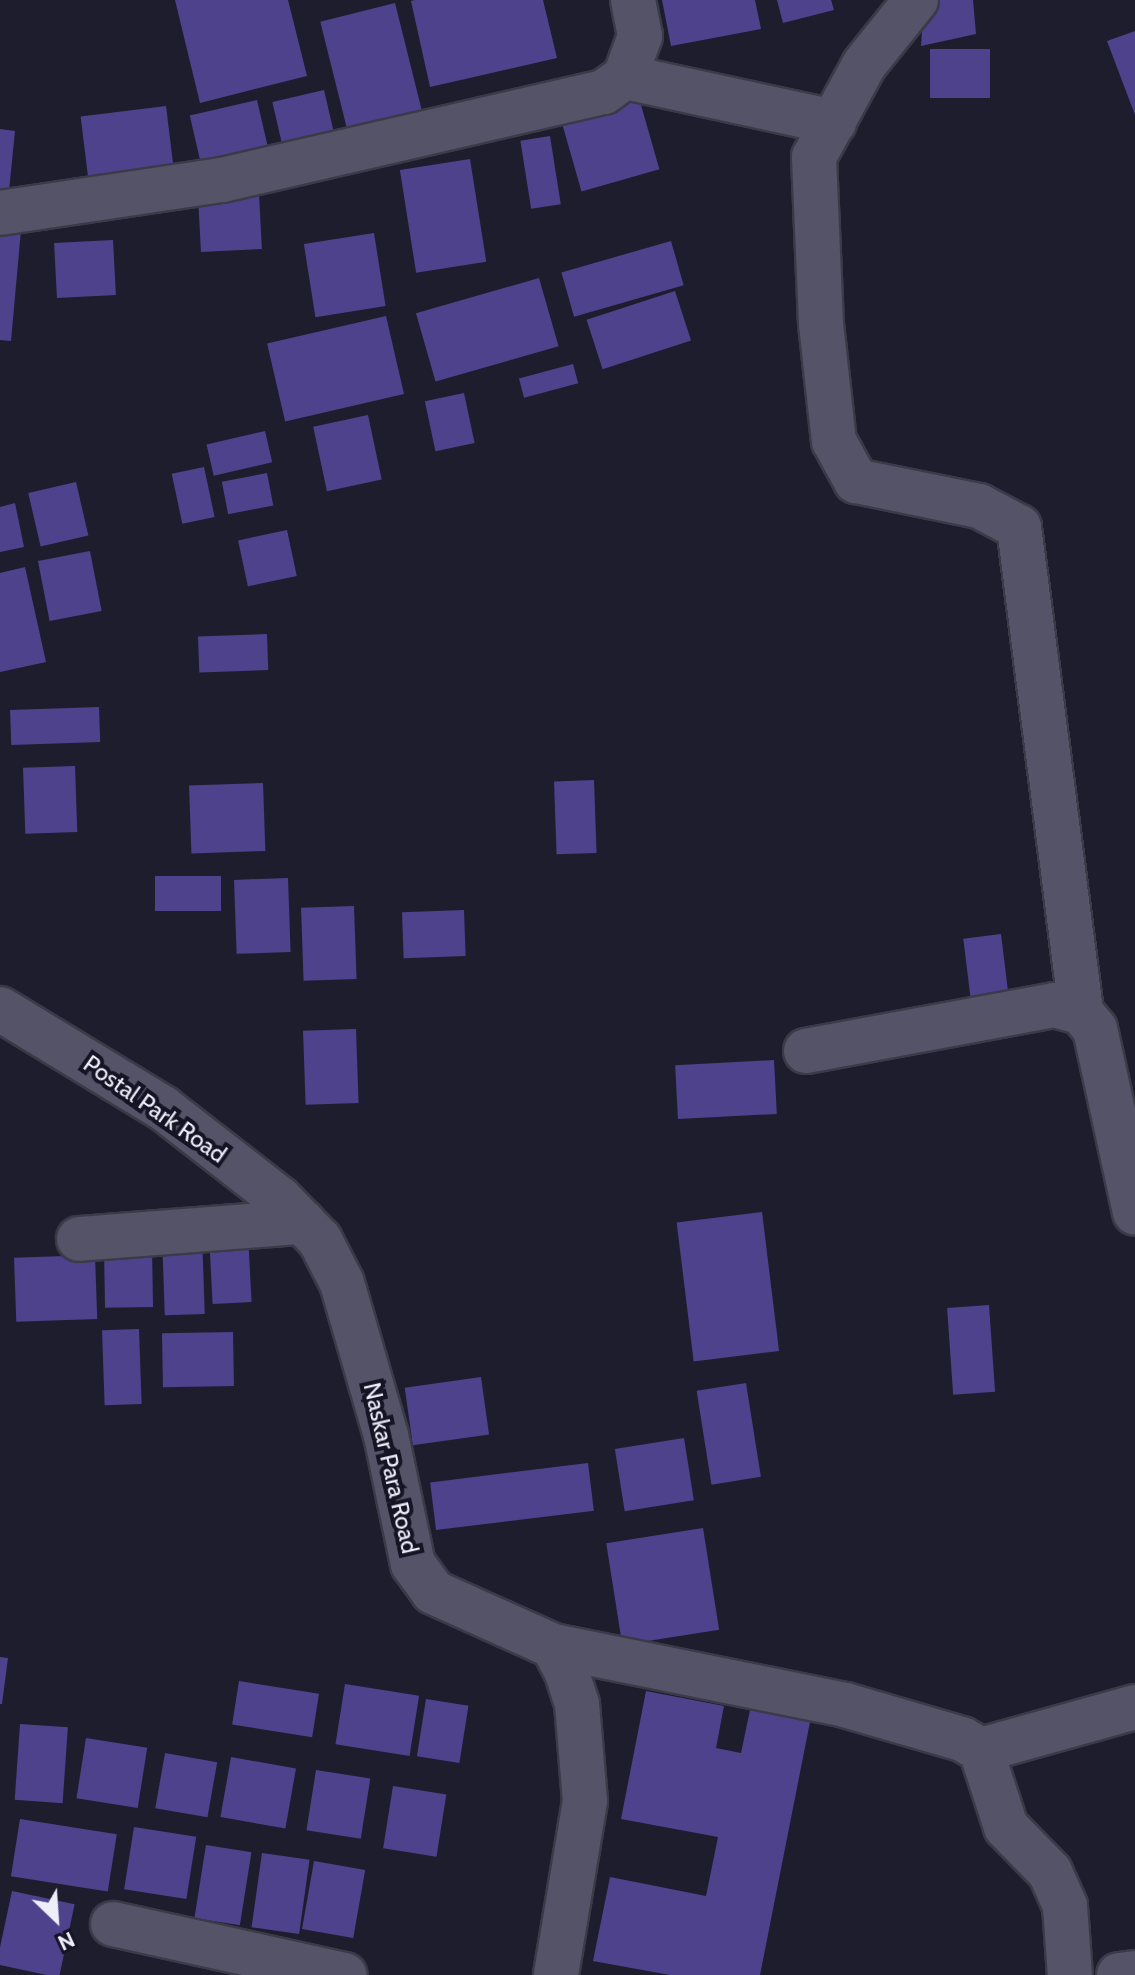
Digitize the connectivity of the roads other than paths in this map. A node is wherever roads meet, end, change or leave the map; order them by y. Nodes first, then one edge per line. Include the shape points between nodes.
1 (633, 0) edge
2 (916, 0) edge
3 (625, 77) junction
4 (834, 122) junction
5 (0, 213) edge
6 (0, 1009) edge
7 (1081, 1012) junction
8 (806, 1051) dead end
9 (1135, 1213) edge
10 (302, 1222) junction
11 (79, 1239) dead end
12 (553, 1646) junction
13 (1135, 1707) edge
14 (981, 1750) junction
15 (113, 1924) dead end
16 (1135, 1973) edge
17 (344, 1975) edge
18 (556, 1975) edge
19 (1070, 1975) edge
20 (1119, 1975) edge

1 - 3 street via 640,36
2 - 4 street via 864,65
3 - 4 street
3 - 5 street via 604,92 574,102 222,180
4 - 7 street via 814,157 821,324 834,441 856,481 979,506 1019,527
6 - 10 street, Postal Park Road via 163,1108
7 - 8 street via 1054,1005
7 - 9 street via 1095,1029
10 - 11 street
10 - 12 street, Naskar Para Road via 320,1240 342,1283 386,1435 413,1564 433,1592
12 - 14 street, Naskar Para Road via 845,1705 962,1739
12 - 18 street via 577,1704 585,1801
13 - 14 street
14 - 19 street via 1006,1827 1050,1872 1065,1906
15 - 17 street
16 - 20 street

